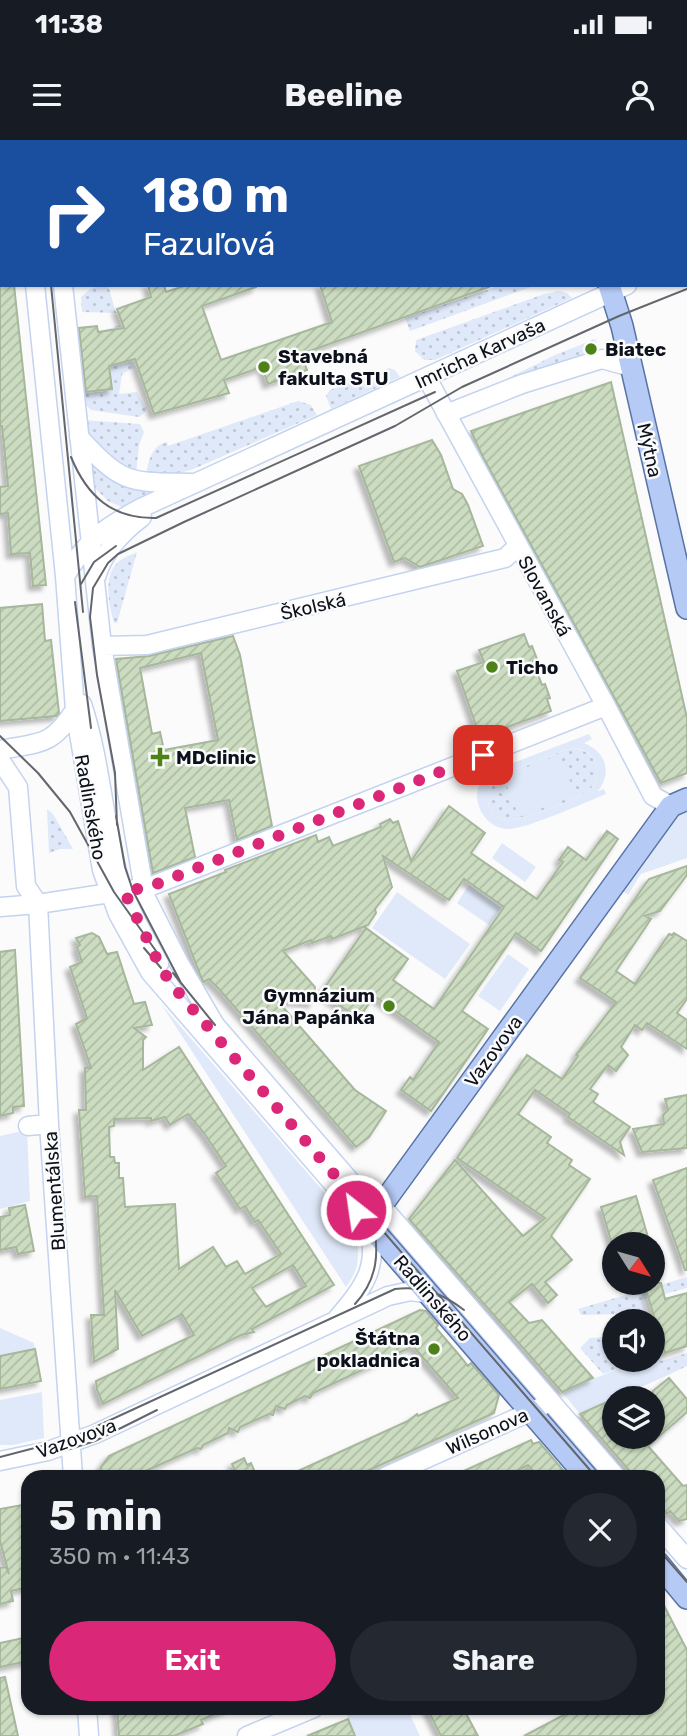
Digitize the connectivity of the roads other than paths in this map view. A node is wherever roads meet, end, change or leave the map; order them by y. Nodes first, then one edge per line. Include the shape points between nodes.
1 (35, 287) edge
2 (63, 287) edge
3 (616, 288) edge
4 (631, 368) junction
5 (427, 378) junction
6 (446, 414) junction
7 (79, 437) junction
8 (195, 483) junction
9 (91, 541) junction
10 (517, 547) junction
11 (65, 576) junction
12 (96, 578) junction
13 (687, 608) edge
14 (102, 646) junction
15 (74, 677) junction
16 (606, 706) junction
17 (75, 710) junction
18 (2, 750) edge
19 (679, 802) edge
20 (143, 889) junction
21 (117, 892) junction
22 (32, 905) junction
23 (0, 907) edge
24 (191, 984) junction
25 (49, 1124) junction
26 (28, 1126) dead end
27 (371, 1213) junction
28 (430, 1294) junction
29 (336, 1320) junction
30 (551, 1401) junction
31 (531, 1412) junction
32 (70, 1444) junction
33 (2, 1460) edge
34 (72, 1470) edge
35 (401, 1470) edge
36 (581, 1470) edge
37 (611, 1470) edge
38 (665, 1534) edge
39 (686, 1556) edge
40 (665, 1563) edge
41 (665, 1573) edge
42 (687, 1598) edge
43 (88, 1715) edge
44 (288, 1715) edge
45 (89, 1736) edge
46 (247, 1736) edge

1 - 11 street, Radlinského
2 - 7 street, Radlinského
3 - 4 main road, Mýtna
3 - 5 street, Imricha Karvaša
4 - 6 street via 602,359
4 - 13 main road, Mýtna
5 - 6 street, Slovanská
5 - 8 street, Imricha Karvaša
6 - 10 street, Slovanská
7 - 8 street, Imricha Karvaša via 105,466 123,477
7 - 9 street, Radlinského
8 - 9 street, Imricha Karvaša via 127,516
8 - 12 street, Imricha Karvaša via 124,532 104,558
9 - 11 street, Imricha Karvaša
9 - 12 street, Radlinského
10 - 14 street, Školská via 494,561 147,645
10 - 16 street, Slovanská
11 - 15 street, Radlinského
12 - 14 street, Radlinského
14 - 20 street, Radlinského
15 - 17 street, Radlinského
15 - 21 street, Radlinského via 90,728
16 - 19 street, Slovanská via 653,796
16 - 20 street
17 - 18 street via 53,737
17 - 21 street, Radlinského via 102,870
18 - 22 street via 18,788 26,887
19 - 27 main road, Vazovova
20 - 21 street
20 - 24 street, Radlinského
21 - 22 street
21 - 27 street, Radlinského via 118,914 150,972
22 - 23 street
22 - 25 street, Blumentálska via 39,926
24 - 27 street, Radlinského
24 - 27 street, Radlinského via 215,1025
25 - 26 street
25 - 32 street, Blumentálska
27 - 28 main road, Radlinského
27 - 29 street, Vazovova via 369,1273
27 - 30 street, Radlinského
28 - 29 street, Vazovova via 395,1294
28 - 31 main road, Radlinského
29 - 32 street, Vazovova
30 - 31 street, Wilsonova
30 - 37 street, Radlinského via 579,1424
31 - 35 street, Wilsonova
31 - 36 main road, Radlinského
32 - 33 street, Vazovova
32 - 34 street, Blumentálska
38 - 39 street
39 - 40 street
41 - 42 main road
43 - 45 street
44 - 46 street

